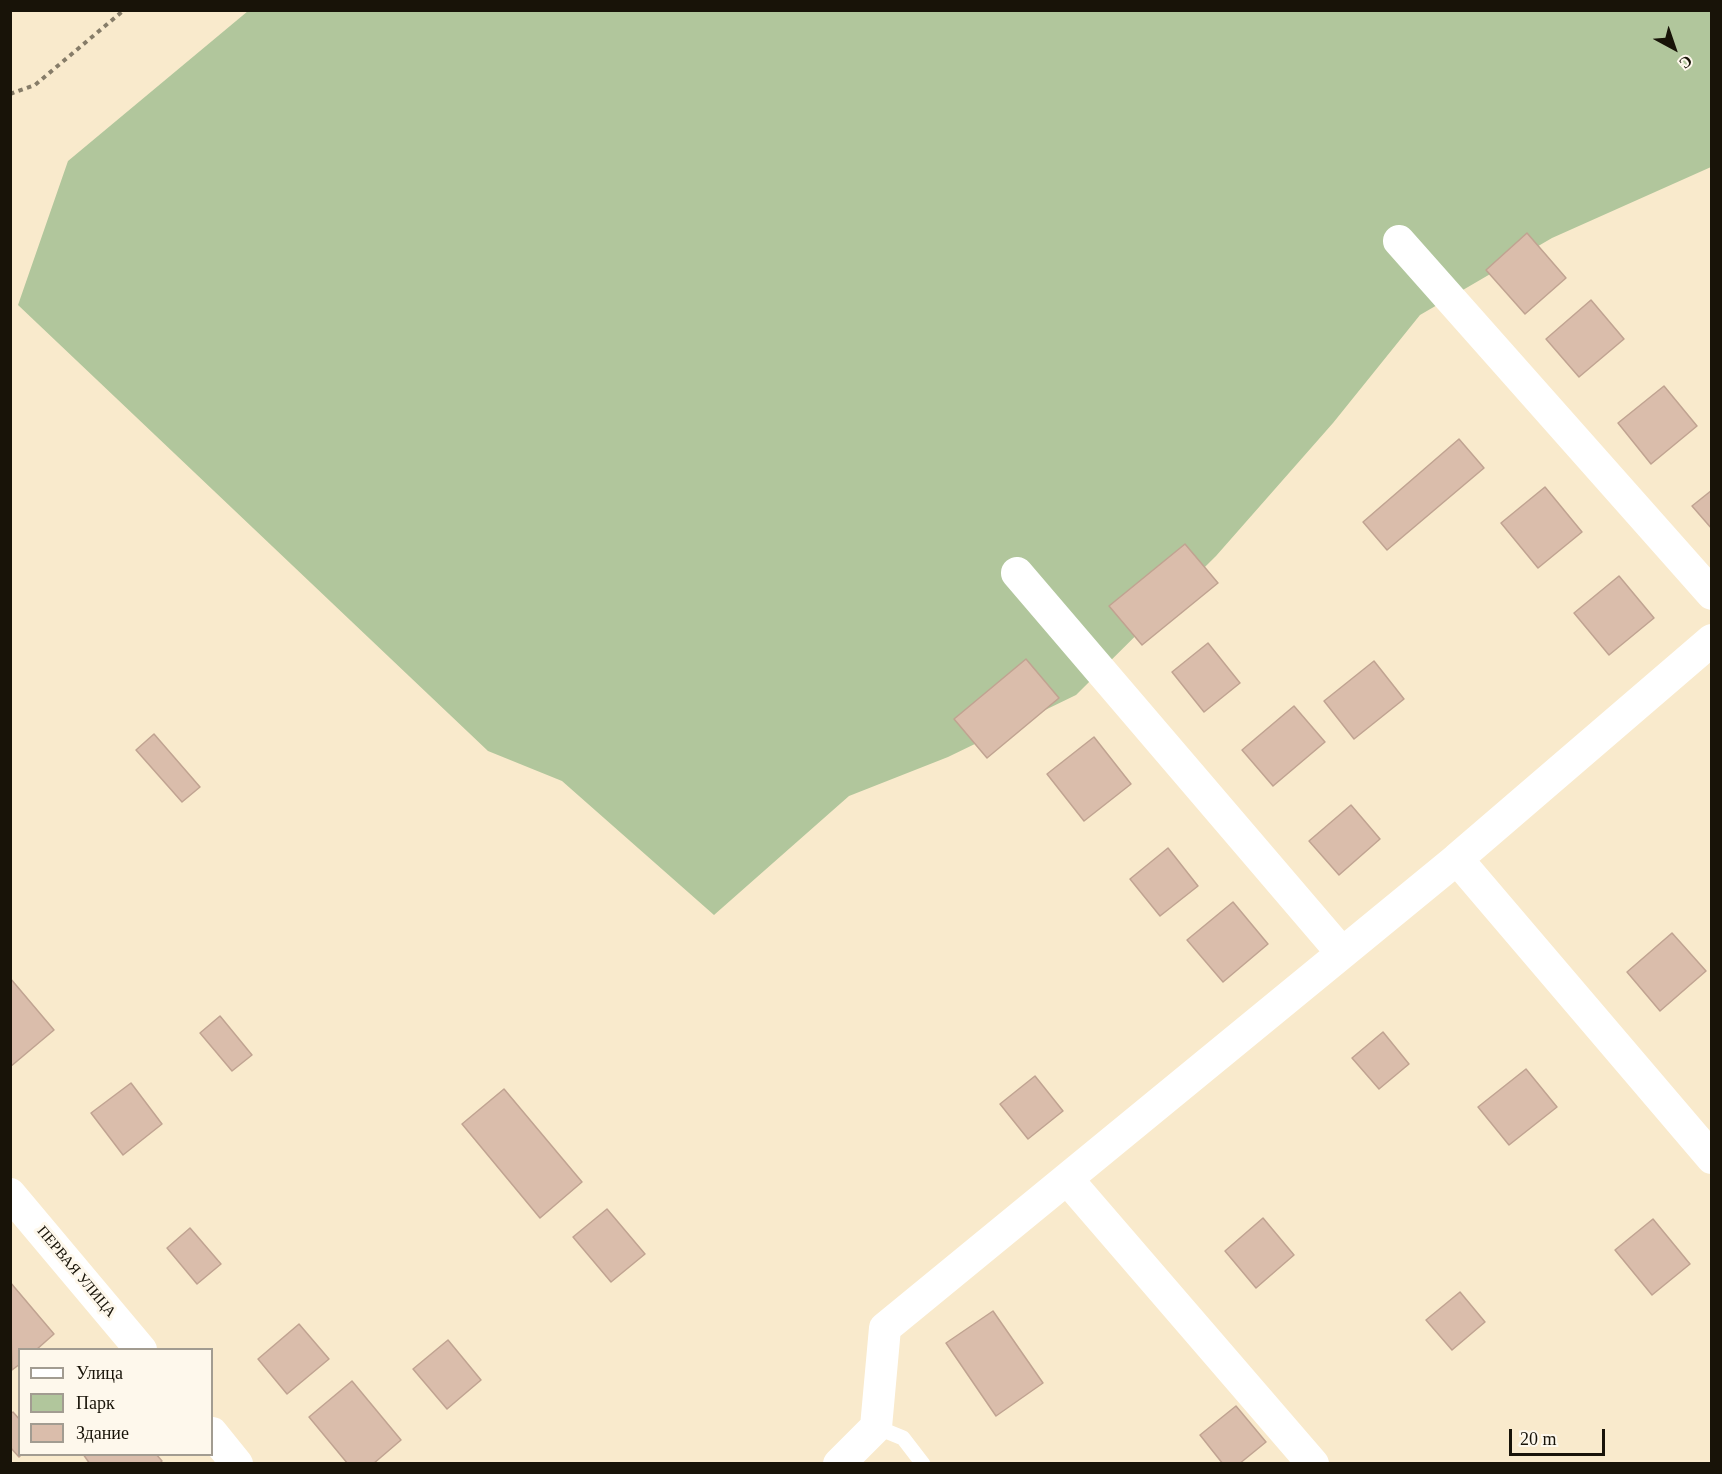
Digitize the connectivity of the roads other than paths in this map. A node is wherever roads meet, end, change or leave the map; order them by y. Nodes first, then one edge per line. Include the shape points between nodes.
1 (1400, 241) dead end
2 (1017, 573) dead end
3 (1712, 594) edge
4 (1712, 640) edge
5 (1457, 859) junction
6 (1342, 953) junction
7 (1712, 1158) edge
8 (1068, 1180) junction
9 (10, 1194) edge
10 (139, 1348) edge
11 (876, 1427) junction
12 (213, 1434) edge
13 (237, 1464) edge
14 (839, 1464) edge
15 (923, 1464) edge
16 (1313, 1464) edge

1 - 3 street
2 - 6 street
4 - 5 street
5 - 6 street
5 - 7 street
6 - 8 street
8 - 11 street via 885,1328
8 - 16 street
9 - 10 street, ПЕРВАЯ УЛИЦА
11 - 14 street
11 - 15 lane via 903,1438
12 - 13 street

